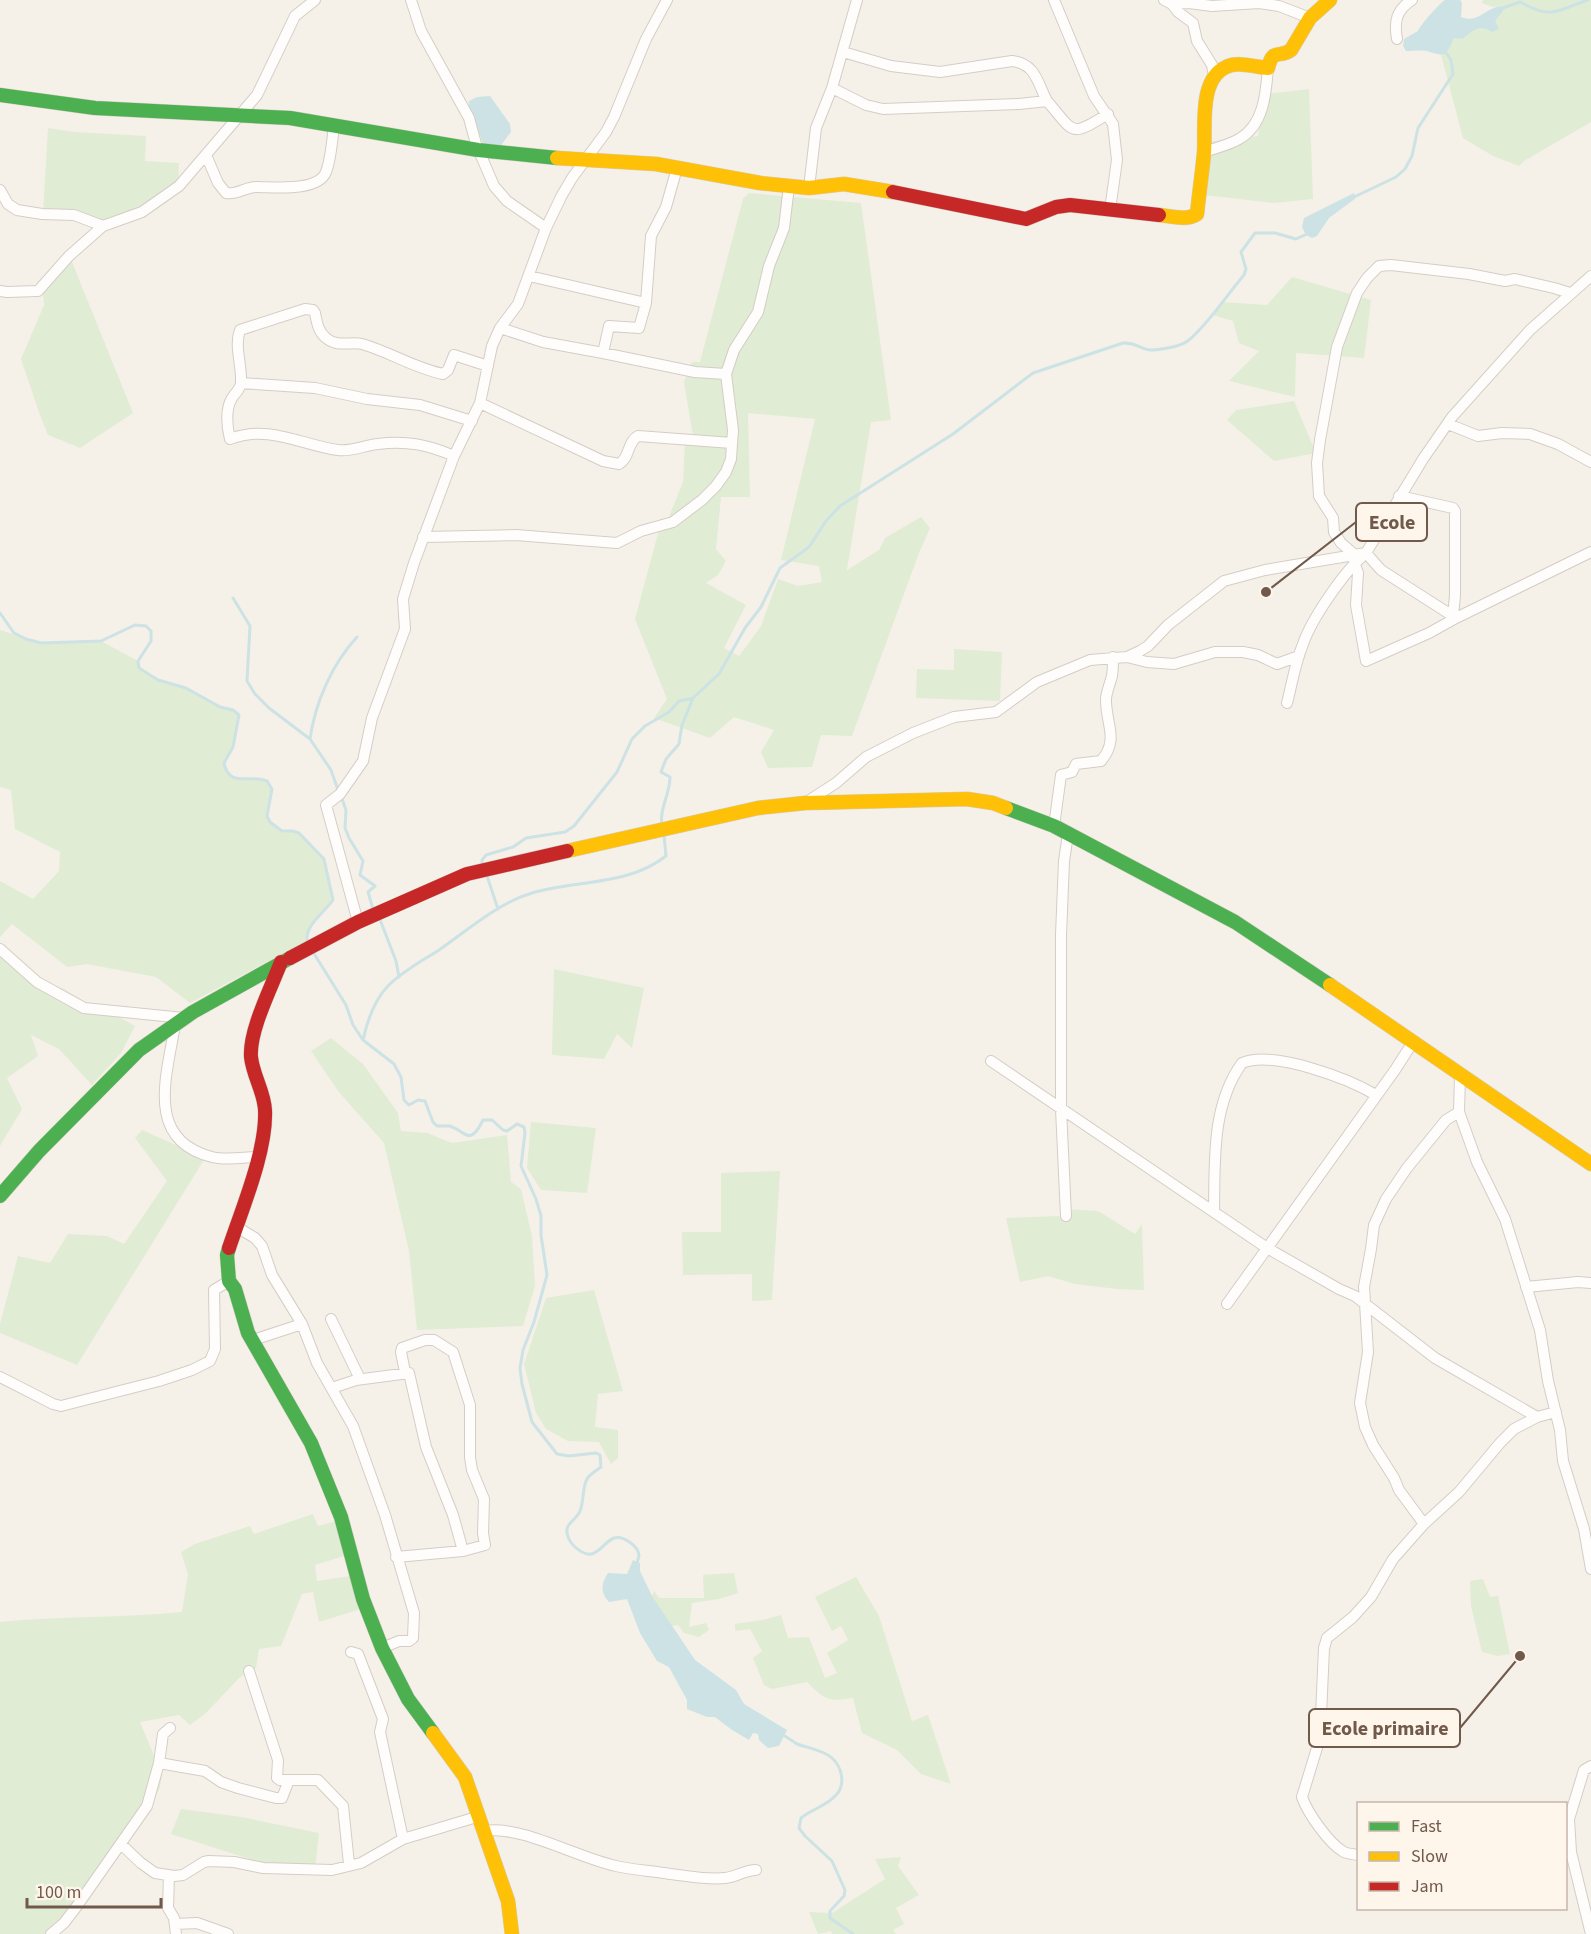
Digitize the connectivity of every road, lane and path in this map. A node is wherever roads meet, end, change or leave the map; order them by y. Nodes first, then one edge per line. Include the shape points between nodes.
1 (315, 0) edge
2 (411, 0) edge
3 (667, 0) edge
4 (857, 0) edge
5 (1054, 0) edge
6 (1330, 0) edge
7 (1412, 0) edge
8 (1168, 2) edge
9 (1310, 18) junction
10 (1397, 39) dead end
11 (843, 52) junction
12 (1268, 68) junction
13 (1214, 76) junction
14 (832, 88) junction
15 (0, 95) edge
16 (1047, 101) junction
17 (1108, 114) junction
18 (239, 115) junction
19 (334, 126) junction
20 (478, 150) junction
21 (1204, 152) junction
22 (206, 155) junction
23 (586, 161) junction
24 (676, 168) junction
25 (789, 186) junction
26 (809, 188) junction
27 (0, 190) edge
28 (1110, 210) junction
29 (103, 226) junction
30 (546, 228) junction
31 (529, 276) junction
32 (1591, 276) edge
33 (0, 291) edge
34 (1570, 293) junction
35 (646, 303) junction
36 (500, 328) junction
37 (603, 353) junction
38 (488, 366) junction
39 (726, 374) junction
40 (241, 383) junction
41 (480, 403) junction
42 (472, 421) junction
43 (1448, 424) junction
44 (732, 443) junction
45 (454, 456) junction
46 (1591, 462) edge
47 (1399, 496) junction
48 (423, 537) junction
49 (1591, 552) edge
50 (1366, 553) junction
51 (1354, 558) junction
52 (1455, 617) junction
53 (1299, 656) junction
54 (1113, 657) junction
55 (1127, 657) junction
56 (1287, 703) dead end
57 (805, 803) junction
58 (1054, 826) junction
59 (1068, 834) junction
60 (358, 922) junction
61 (0, 949) edge
62 (281, 962) junction
63 (180, 1021) junction
64 (1413, 1042) junction
65 (991, 1061) dead end
66 (1460, 1075) junction
67 (1376, 1095) junction
68 (1061, 1109) junction
69 (1459, 1112) junction
70 (258, 1157) junction
71 (1591, 1164) edge
72 (0, 1196) edge
73 (1215, 1212) junction
74 (1066, 1216) dead end
75 (236, 1226) junction
76 (1267, 1248) junction
77 (230, 1281) junction
78 (1591, 1283) edge
79 (1526, 1287) junction
80 (1364, 1302) junction
81 (1227, 1304) dead end
82 (331, 1319) dead end
83 (302, 1324) junction
84 (252, 1340) junction
85 (405, 1372) junction
86 (0, 1377) edge
87 (360, 1379) junction
88 (332, 1388) junction
89 (1556, 1412) junction
90 (1537, 1417) junction
91 (1424, 1524) junction
92 (463, 1551) junction
93 (396, 1557) junction
94 (1591, 1569) edge
95 (382, 1648) junction
96 (351, 1652) dead end
97 (249, 1671) dead end
98 (170, 1728) dead end
99 (159, 1763) junction
100 (1591, 1766) edge
101 (289, 1780) junction
102 (480, 1816) junction
103 (485, 1831) junction
104 (402, 1839) junction
105 (122, 1844) junction
106 (1357, 1855) edge
107 (349, 1864) junction
108 (756, 1870) dead end
109 (169, 1875) junction
110 (175, 1929) edge
111 (51, 1934) edge
112 (228, 1934) edge
113 (512, 1934) edge
114 (1591, 1934) edge

1 - 18 street via 295,16 257,95
2 - 20 street via 421,31 469,118
3 - 23 street via 646,39 614,117
4 - 11 street
5 - 17 street via 1091,90
6 - 9 street
7 - 10 street via 1400,10 1395,26
8 - 9 street via 1212,6 1259,3
8 - 13 street via 1193,23
9 - 12 street via 1291,50 1272,54
11 - 14 street
11 - 16 street via 891,66 940,72 1022,62 1029,66
12 - 13 street via 1233,65
12 - 21 street via 1266,98 1251,129 1237,141
13 - 21 street via 1205,111
14 - 16 street via 883,109
14 - 26 street via 816,128
15 - 18 street via 95,108
16 - 17 street via 1073,130
17 - 28 street via 1114,129 1117,160
18 - 19 street
18 - 22 street
19 - 20 street
19 - 22 street via 326,171 318,182 308,185 248,188 226,194
20 - 23 street
20 - 30 street via 494,186 507,201
21 - 28 street via 1194,217
22 - 29 street via 179,186 159,201 142,212
23 - 24 street
23 - 30 street via 572,178
24 - 25 street
24 - 35 street via 666,207 651,236
25 - 26 street
25 - 39 street via 784,228 769,266 758,312 734,350
26 - 28 street via 844,184 1026,219 1056,207
27 - 29 street via 17,210 74,215
29 - 33 street via 38,291
30 - 31 street
31 - 35 street
31 - 36 street via 518,304
32 - 34 street
34 - 43 street via 1530,330
34 - 51 street via 1515,279 1505,281 1391,265 1379,266 1367,278 1357,293 1337,348 1317,462 1319,496 1333,518 1334,532
35 - 37 street via 638,329 609,326
36 - 37 street via 543,342
36 - 38 street
37 - 39 street via 695,372
38 - 40 street via 454,356 443,374 362,344 336,343 321,333 313,310 305,309 240,330
38 - 41 street
39 - 44 street
40 - 42 street via 315,387 367,399 420,405
40 - 45 street via 228,408 230,439 244,434 271,435 338,450 410,443
41 - 42 street
41 - 44 street via 603,461 619,464 624,462 638,436
42 - 45 street
43 - 46 street via 1478,436 1530,434
43 - 47 street
44 - 48 street via 726,472 702,500 673,522 617,543 516,535
45 - 48 street
47 - 50 street
47 - 52 street via 1455,511
48 - 60 street via 403,599 405,629 372,718 363,761 340,794 326,805
49 - 52 street
50 - 51 street
50 - 52 street via 1381,570
51 - 52 street via 1358,573 1356,605 1366,662
51 - 53 street via 1307,633
51 - 55 street via 1265,570 1224,581 1148,646
53 - 55 street via 1277,664 1243,652 1215,652 1174,664
53 - 56 street
54 - 55 street
54 - 57 street via 1090,660 1037,682 996,712 954,717 914,733 866,757
54 - 58 street via 1106,696 1112,732 1107,754 1101,762 1079,763 1072,772 1061,775
57 - 58 street via 993,802
57 - 60 street via 758,808 467,874
58 - 59 street
59 - 64 street via 1235,922
59 - 68 street via 1061,935
60 - 62 street
61 - 63 street via 37,982 84,1008
62 - 63 street
62 - 70 street via 251,1040 254,1074 265,1110
63 - 70 street via 163,1101 178,1140 213,1157
63 - 72 street via 139,1050
64 - 66 street
64 - 67 street
65 - 68 street
66 - 69 street
66 - 71 street
67 - 73 street via 1326,1072 1257,1059 1242,1063 1228,1084 1218,1123
67 - 76 street
68 - 73 street
68 - 74 street
69 - 79 street via 1477,1162 1505,1219
69 - 80 street via 1446,1120 1386,1199 1374,1225
70 - 75 street
73 - 76 street
75 - 77 street via 227,1255
75 - 83 street via 262,1246 273,1275
76 - 80 street
76 - 81 street
77 - 84 street
77 - 86 street via 214,1290 215,1349 210,1361 192,1370 61,1406
78 - 79 street
79 - 89 street via 1540,1330
80 - 90 street via 1435,1358
80 - 91 street via 1368,1352 1360,1402 1365,1427 1399,1490
82 - 87 street
83 - 84 street
83 - 88 street via 316,1363
84 - 95 street via 311,1443 341,1517 363,1599
85 - 87 street
85 - 92 street via 410,1375 426,1447
85 - 92 street via 402,1348 434,1340 453,1352 470,1405 472,1470 484,1499 485,1545
87 - 88 street
88 - 93 street via 353,1426 371,1473
89 - 90 street
89 - 94 street via 1563,1461 1584,1529
90 - 91 street via 1514,1429 1459,1492
91 - 106 street via 1393,1559 1362,1609 1327,1638 1324,1648 1320,1738 1302,1797 1324,1833 1345,1852
92 - 93 street
93 - 95 street via 414,1613 413,1638
95 - 102 street via 408,1699 465,1777
96 - 104 street via 358,1654 383,1719 380,1732
97 - 101 street via 278,1760 277,1778
98 - 99 street via 164,1734
99 - 101 street via 205,1771 221,1782 276,1798 282,1798
99 - 105 street via 147,1806
100 - 114 street via 1584,1770 1569,1819 1571,1852
101 - 107 street via 318,1780 343,1806
102 - 103 street
102 - 104 street
103 - 108 street via 509,1831 631,1869 709,1879
103 - 113 street via 508,1901
104 - 107 street via 361,1863
105 - 109 street via 155,1873
105 - 111 street via 64,1923
107 - 109 street via 314,1871 209,1861 183,1875
109 - 110 street via 168,1908
110 - 112 street via 196,1923

